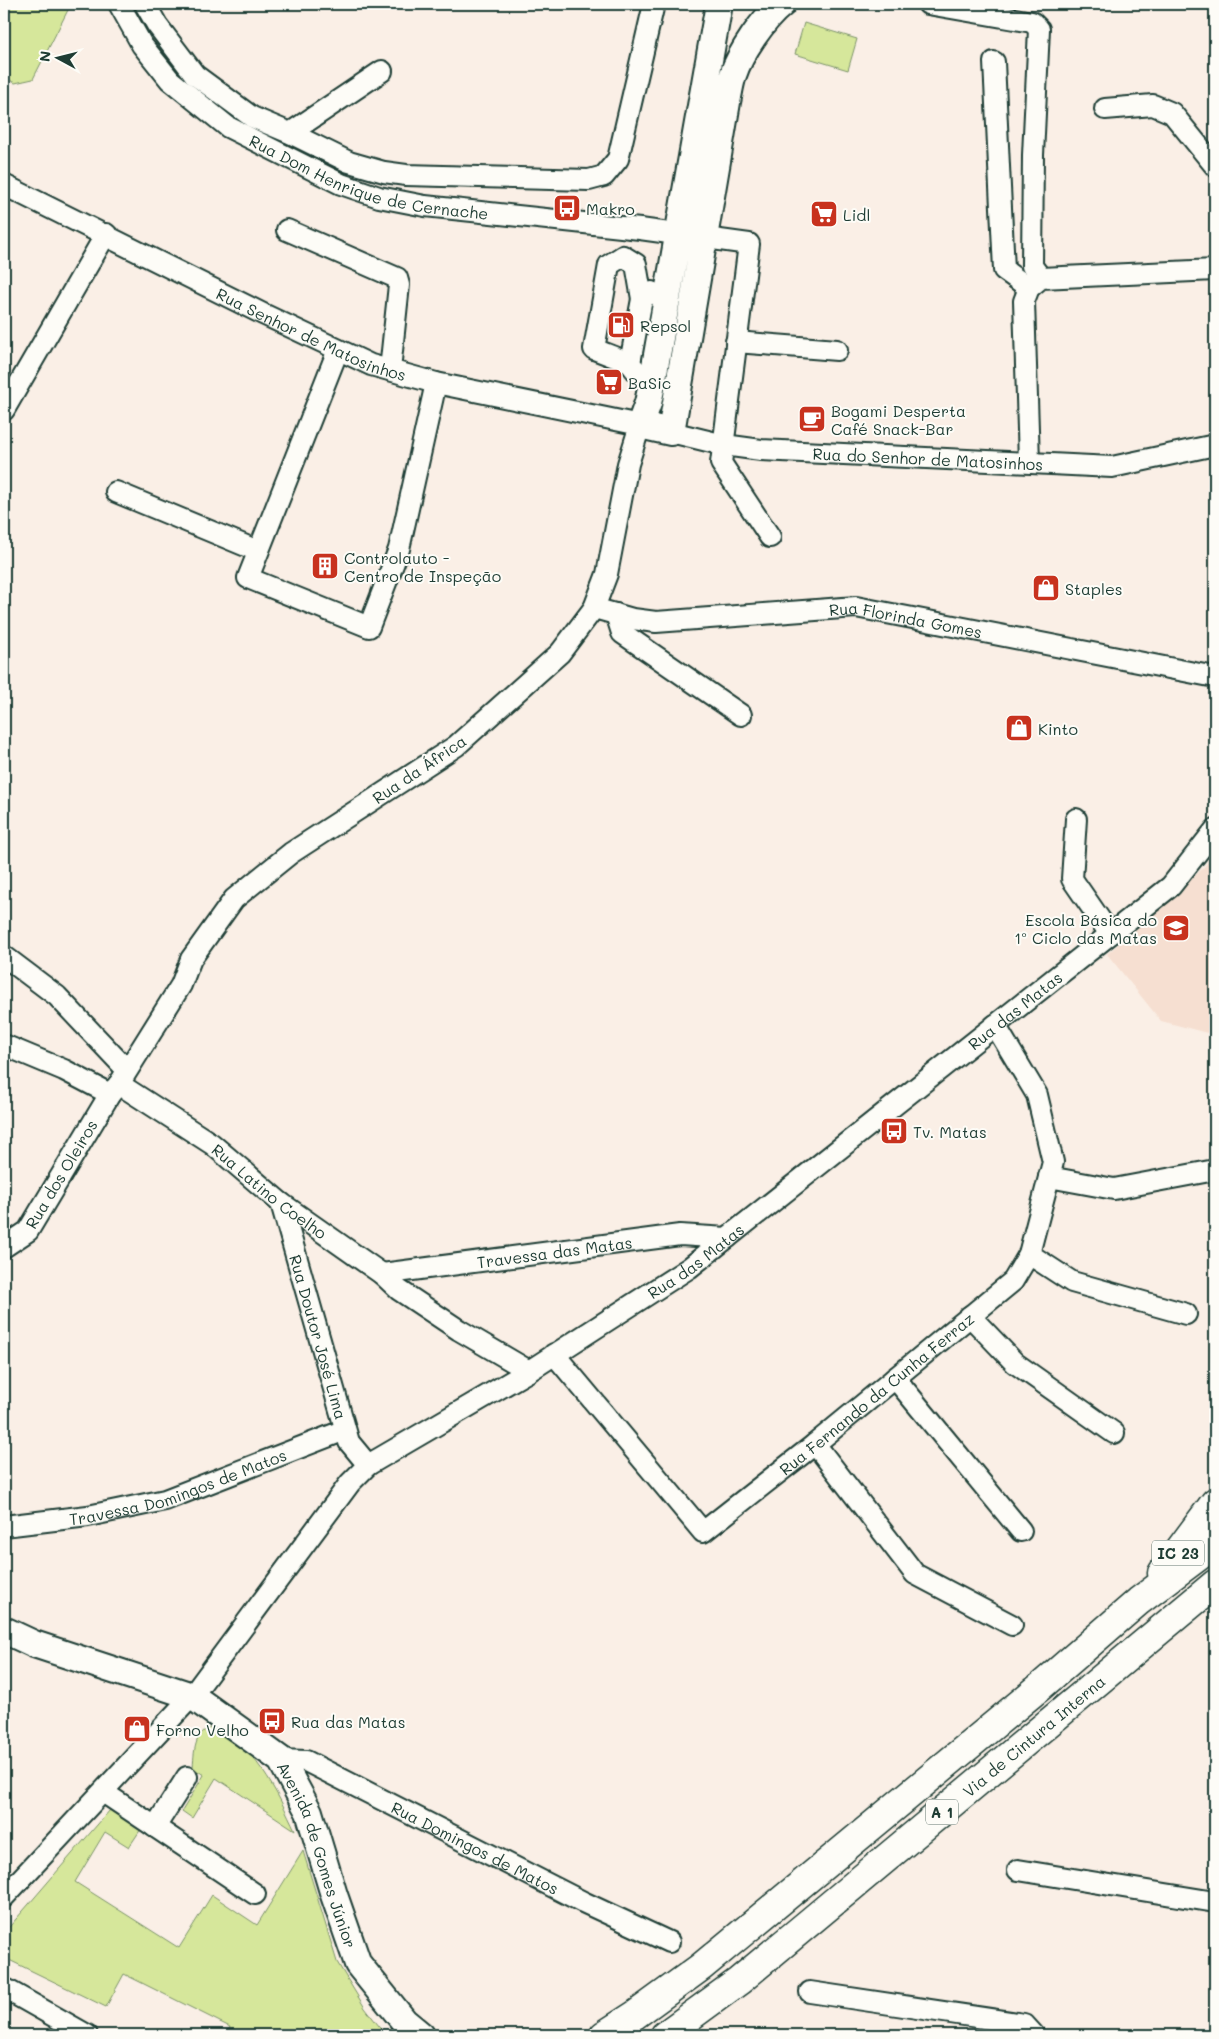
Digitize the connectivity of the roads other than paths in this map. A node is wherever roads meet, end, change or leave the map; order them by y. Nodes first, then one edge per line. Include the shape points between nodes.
1 (120, 4) edge
2 (145, 4) edge
3 (654, 4) edge
4 (720, 4) edge
5 (782, 4) edge
6 (928, 4) edge
7 (994, 62) dead end
8 (382, 71) dead end
9 (1105, 110) dead end
10 (290, 133) junction
11 (1215, 166) edge
12 (384, 172) junction
13 (4, 185) edge
14 (379, 198) junction
15 (287, 230) dead end
16 (106, 234) junction
17 (691, 236) junction
18 (1215, 270) edge
19 (670, 280) junction
20 (1035, 283) junction
21 (642, 298) junction
22 (736, 342) junction
23 (338, 350) junction
24 (837, 350) dead end
25 (630, 363) junction
26 (390, 370) junction
27 (436, 383) junction
28 (651, 389) junction
29 (4, 410) edge
30 (640, 425) junction
31 (671, 432) junction
32 (724, 445) junction
33 (1215, 445) edge
34 (1029, 462) junction
35 (116, 492) dead end
36 (770, 537) dead end
37 (258, 550) junction
38 (594, 608) junction
39 (616, 614) junction
40 (1215, 677) edge
41 (741, 715) dead end
42 (1076, 819) dead end
43 (1215, 830) edge
44 (1110, 934) junction
45 (4, 956) edge
46 (995, 1025) junction
47 (4, 1045) edge
48 (119, 1083) junction
49 (1215, 1170) edge
50 (1049, 1177) junction
51 (281, 1203) junction
52 (727, 1238) junction
53 (4, 1247) edge
54 (1029, 1254) junction
55 (382, 1274) junction
56 (1186, 1314) dead end
57 (970, 1316) junction
58 (554, 1354) junction
59 (529, 1371) junction
60 (895, 1378) junction
61 (345, 1430) junction
62 (1114, 1433) dead end
63 (815, 1444) junction
64 (368, 1465) junction
65 (1215, 1502) edge
66 (4, 1526) edge
67 (1021, 1531) dead end
68 (1215, 1544) edge
69 (1215, 1584) edge
70 (1139, 1601) junction
71 (1012, 1624) dead end
72 (4, 1630) edge
73 (192, 1696) junction
74 (281, 1760) junction
75 (187, 1777) dead end
76 (103, 1792) junction
77 (154, 1827) junction
78 (1018, 1870) dead end
79 (255, 1894) dead end
80 (4, 1897) edge
81 (1215, 1902) edge
82 (669, 1942) dead end
83 (4, 1988) edge
84 (810, 1992) dead end
85 (87, 2035) edge
86 (420, 2035) edge
87 (604, 2035) edge
88 (665, 2035) edge
89 (1034, 2035) edge

1 - 14 street, Rua Dom Henrique de Cernache via 142,45 170,80 228,127 341,184
2 - 10 street via 157,26 195,75 252,118
3 - 12 street via 618,159 604,176 589,180
4 - 17 main road
5 - 17 main road via 773,10 734,73
6 - 20 street via 1032,22 1039,29 1033,155 1032,266
7 - 20 street via 1004,270
8 - 10 street
9 - 11 street via 1153,105 1172,113
10 - 12 street via 349,162
12 - 14 street
13 - 16 street, Rua Senhor de Matosinhos
14 - 17 street, Rua Dom Henrique de Cernache
15 - 26 street via 397,278 400,285
16 - 23 street, Rua Senhor de Matosinhos
16 - 29 street
17 - 19 main road
17 - 22 street, Rua Dom Henrique de Cernache via 749,244
17 - 31 main road
18 - 20 street
19 - 21 street
19 - 28 main road
20 - 34 street via 1024,301
21 - 25 street
21 - 25 street via 636,264 623,256 609,265 594,348
22 - 24 street
22 - 32 street
23 - 26 street, Rua Senhor de Matosinhos
23 - 37 street
25 - 28 street
26 - 27 street, Rua Senhor de Matosinhos
27 - 30 street, Rua Senhor de Matosinhos
27 - 37 street via 399,549 369,627 248,578
28 - 30 main road
30 - 31 main road, Rua do Senhor de Matosinhos
30 - 38 street, Rua da África via 628,464 607,574
31 - 32 street, Rua do Senhor de Matosinhos
32 - 34 street, Rua do Senhor de Matosinhos via 761,450
32 - 36 street via 721,463
33 - 34 street, Rua do Senhor de Matosinhos via 1112,467
35 - 37 street
38 - 39 street, Rua Florinda Gomes
38 - 48 street, Rua da África via 560,653 456,746 290,853 234,899 191,959 181,985
39 - 40 street, Rua Florinda Gomes via 656,622 856,607
39 - 41 street via 622,633
42 - 44 street via 1072,879
43 - 44 street, Rua das Matas via 1171,886
44 - 46 street, Rua das Matas
45 - 48 street via 57,996
46 - 50 street, Rua Fernando da Cunha Ferraz via 1037,1095 1053,1162
46 - 52 street, Rua das Matas
47 - 48 street, Rua Latino Coelho via 64,1070
48 - 51 street, Rua Latino Coelho via 212,1144
48 - 53 street, Rua dos Oleiros via 28,1231
49 - 50 street via 1114,1188
50 - 54 street, Rua Fernando da Cunha Ferraz
51 - 55 street, Rua Latino Coelho
51 - 61 street, Rua Doutor José Lima
52 - 55 street, Travessa das Matas via 680,1235
52 - 58 street, Rua das Matas via 689,1268
54 - 56 street via 1072,1282
54 - 57 street, Rua Fernando da Cunha Ferraz via 1013,1282
55 - 59 street, Rua Latino Coelho via 399,1290 451,1325
57 - 60 street, Rua Fernando da Cunha Ferraz
57 - 62 street via 1015,1363
58 - 59 street, Rua das Matas
58 - 63 street, Rua Fernando da Cunha Ferraz via 703,1532
59 - 64 street, Rua das Matas
60 - 63 street, Rua Fernando da Cunha Ferraz
60 - 67 street
61 - 64 street, Rua Doutor José Lima via 349,1442
61 - 66 street, Travessa Domingos de Matos via 165,1500 88,1516
63 - 71 street via 915,1574
64 - 73 street, Rua das Matas via 350,1484
65 - 70 highway, IC 23
68 - 70 highway, A 1
69 - 88 highway, Via de Cintura Interna / A 1 via 739,1981
70 - 87 highway, Via de Cintura Interna / A 1 via 702,1967
72 - 73 main road via 34,1644
73 - 74 main road, Avenida de Gomes Júnior
73 - 76 street, Rua das Matas
74 - 82 street, Rua Domingos de Matos via 306,1761 583,1902
74 - 86 main road, Avenida de Gomes Júnior via 309,1812 358,1964 404,2021
75 - 77 street
76 - 77 street
76 - 80 street, Rua das Matas
77 - 79 street
78 - 81 street
83 - 85 street
84 - 89 street via 1024,2024

